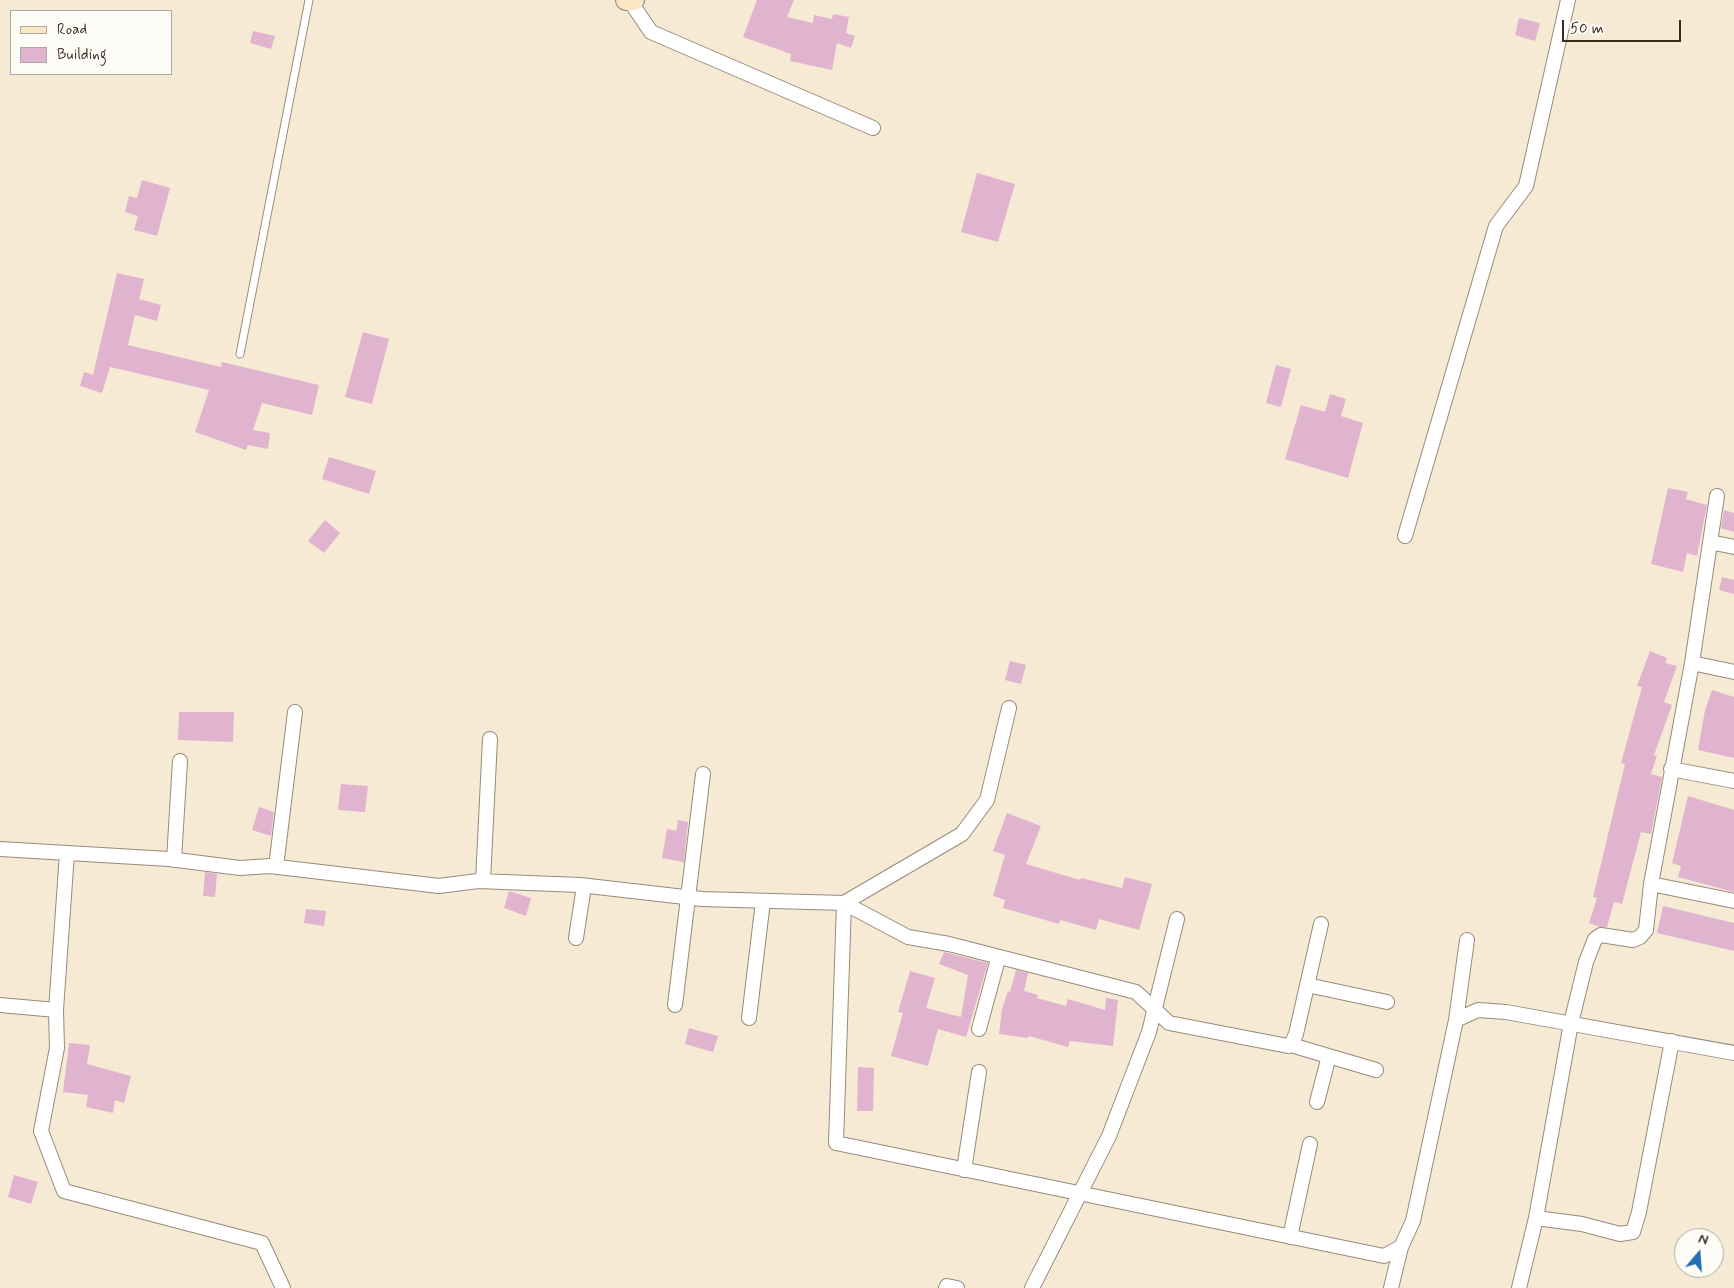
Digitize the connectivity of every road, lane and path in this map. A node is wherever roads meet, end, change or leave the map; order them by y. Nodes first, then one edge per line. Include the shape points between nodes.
1 (309, 0) edge
2 (630, 0) edge
3 (1568, 0) edge
4 (873, 128) dead end
5 (240, 354) dead end
6 (1717, 496) dead end
7 (1405, 536) dead end
8 (1710, 542) junction
9 (1734, 547) edge
10 (1692, 663) junction
11 (1734, 672) edge
12 (1009, 708) dead end
13 (295, 712) dead end
14 (490, 739) dead end
15 (180, 761) dead end
16 (1671, 769) junction
17 (703, 774) dead end
18 (1734, 781) edge
19 (0, 849) edge
20 (66, 853) junction
21 (174, 860) junction
22 (276, 867) junction
23 (483, 882) junction
24 (1652, 884) junction
25 (584, 886) junction
26 (688, 897) junction
27 (763, 901) junction
28 (1734, 901) edge
29 (844, 903) junction
30 (1177, 919) dead end
31 (1321, 924) dead end
32 (576, 938) dead end
33 (1466, 940) dead end
34 (998, 958) junction
35 (1307, 985) junction
36 (1387, 1002) dead end
37 (675, 1005) dead end
38 (0, 1006) edge
39 (1154, 1008) junction
40 (56, 1010) junction
41 (749, 1018) dead end
42 (1456, 1020) junction
43 (1571, 1023) junction
44 (980, 1029) dead end
45 (1672, 1042) junction
46 (1291, 1045) junction
47 (1734, 1053) edge
48 (1329, 1056) junction
49 (1376, 1070) dead end
50 (979, 1072) dead end
51 (1317, 1102) dead end
52 (1310, 1144) dead end
53 (964, 1170) junction
54 (1079, 1194) junction
55 (1536, 1218) junction
56 (1290, 1237) junction
57 (1402, 1247) junction
58 (283, 1288) edge
59 (946, 1288) edge
60 (957, 1288) edge
61 (1032, 1288) edge
62 (1391, 1288) edge
63 (1519, 1288) edge

1 - 5 lane
2 - 4 street via 651,32
3 - 7 street via 1526,186 1496,226
6 - 8 street
8 - 9 street
8 - 10 street
10 - 11 street
10 - 16 street
12 - 29 street via 987,800 962,834
13 - 22 street
14 - 23 street
15 - 21 street
16 - 18 street
16 - 24 street
17 - 26 street
19 - 20 street
20 - 21 street
20 - 40 street
21 - 22 street via 240,868
22 - 23 street via 439,886
23 - 25 street
24 - 28 street
24 - 43 street via 1646,930 1640,937 1633,940 1601,935 1595,939
25 - 26 street
25 - 32 street
26 - 27 street
26 - 37 street
27 - 29 street
27 - 41 street
29 - 34 street via 908,937
29 - 53 street via 836,1144
30 - 39 street
31 - 35 street
33 - 42 street
34 - 39 street via 1136,992
34 - 44 street
35 - 36 street
35 - 46 street
38 - 40 street
39 - 46 street via 1169,1023
39 - 54 street via 1149,1032 1109,1136
40 - 58 street via 56,1048 41,1132 64,1191 262,1243
42 - 43 street via 1478,1010
42 - 57 street via 1412,1221
43 - 45 street
43 - 55 street
45 - 47 street
45 - 55 street via 1633,1232 1620,1234 1582,1224
46 - 48 street
48 - 49 street
48 - 51 street
50 - 53 street
52 - 56 street
53 - 54 street
54 - 56 street
54 - 61 street
55 - 63 street
56 - 57 street via 1384,1256
57 - 62 street
59 - 60 street

